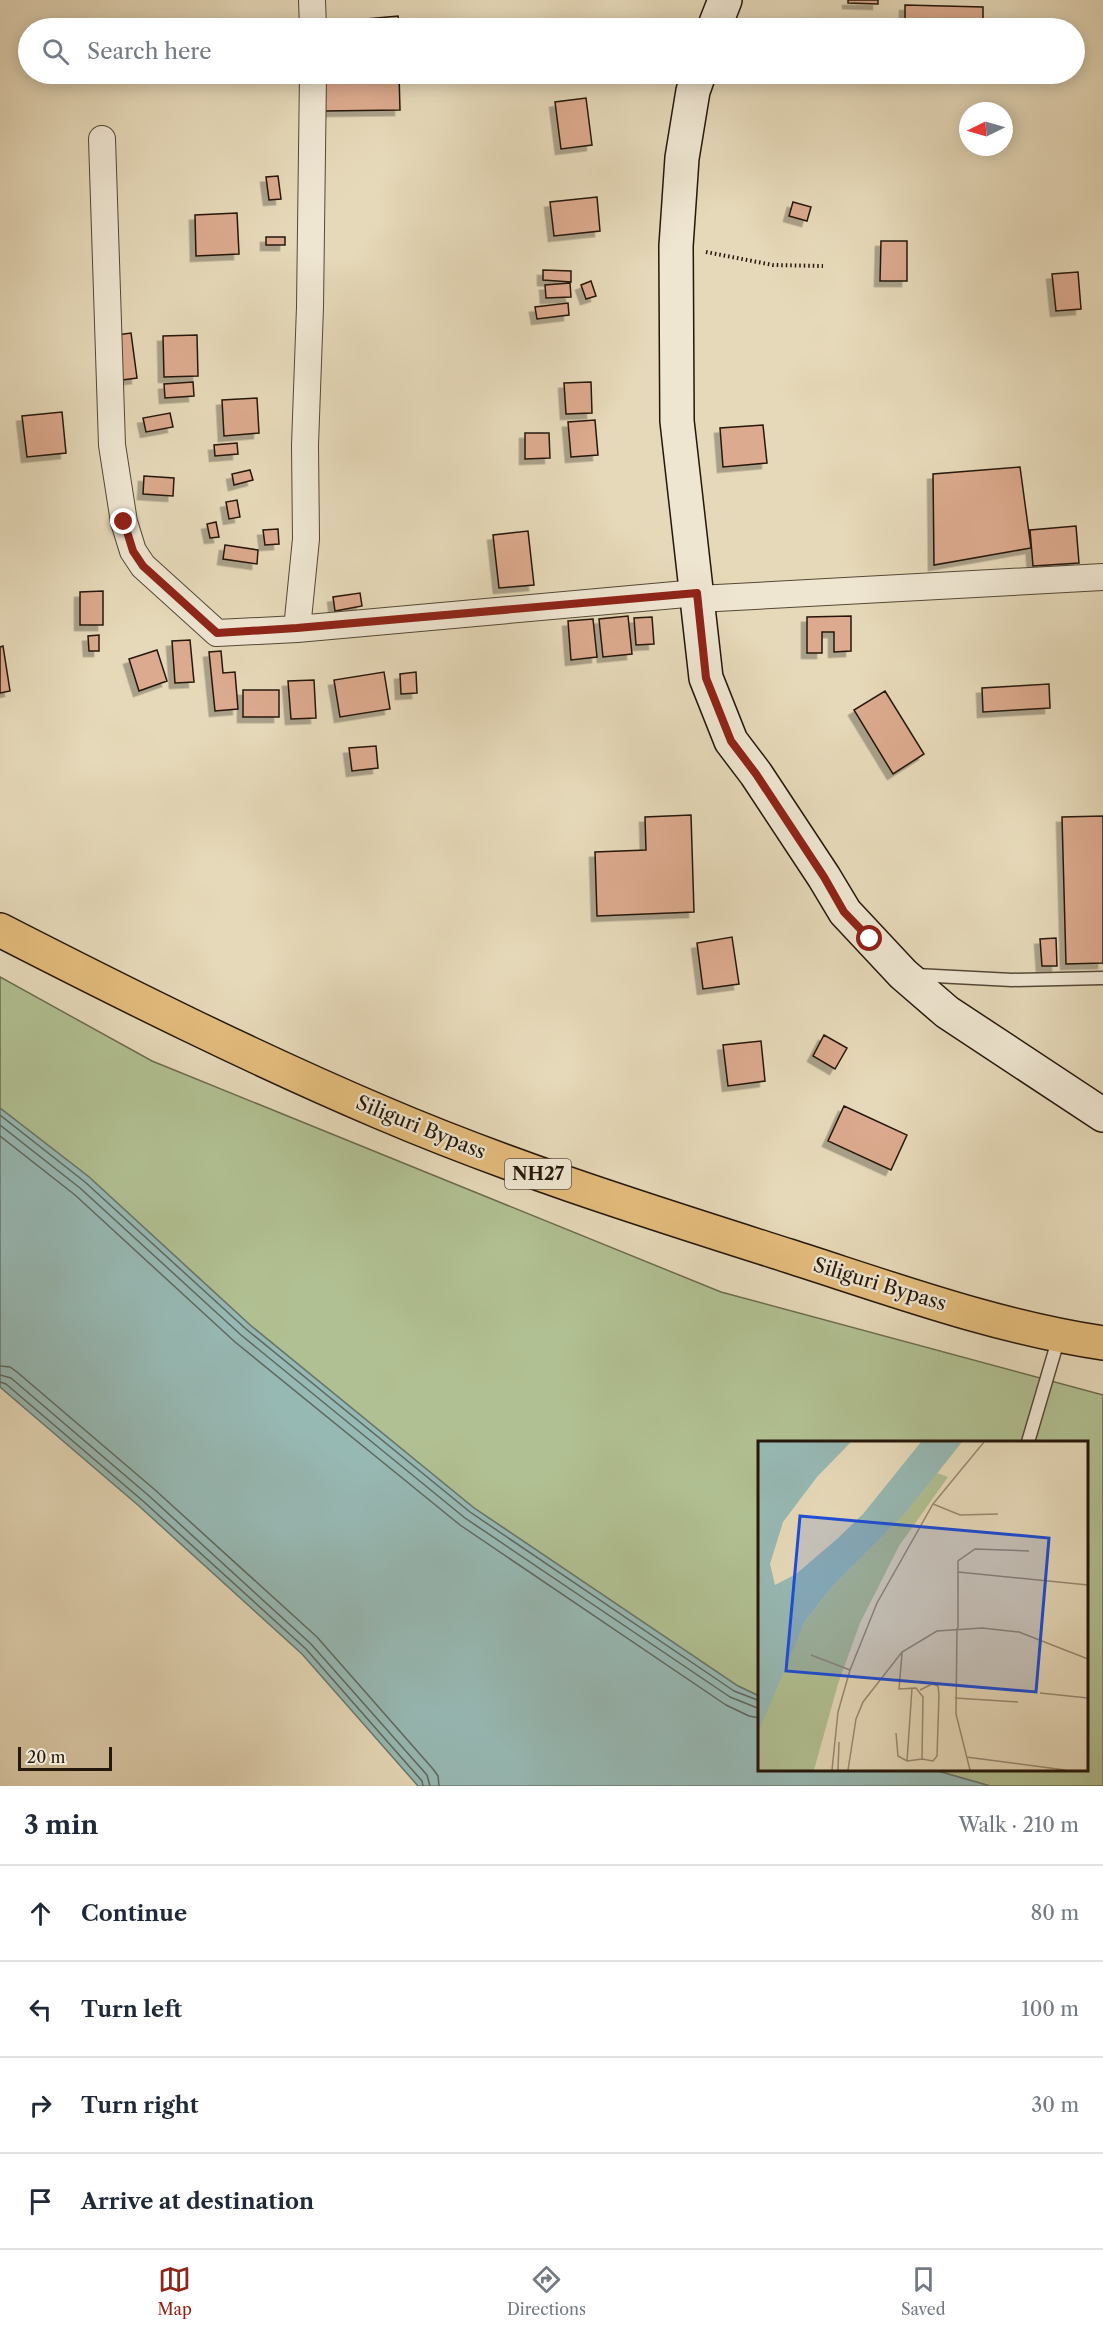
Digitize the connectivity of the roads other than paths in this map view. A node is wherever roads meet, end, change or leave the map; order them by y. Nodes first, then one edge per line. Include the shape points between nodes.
1 (312, 0) edge
2 (725, 0) edge
3 (313, 18) edge
4 (718, 18) edge
5 (313, 84) edge
6 (695, 84) edge
7 (102, 139) dead end
8 (1103, 577) edge
9 (697, 596) junction
10 (297, 628) junction
11 (0, 930) edge
12 (903, 975) junction
13 (1103, 978) edge
14 (1103, 1115) edge
15 (1059, 1337) junction
16 (1103, 1343) edge
17 (1029, 1441) edge

1 - 3 street
2 - 4 main road
5 - 10 street via 306,539
6 - 9 main road via 682,158 676,246 677,421
7 - 10 street via 112,445 124,522 133,551 154,579 217,633
8 - 9 street
9 - 10 street
9 - 12 main road via 706,678 731,741 844,912
11 - 15 highway, Siliguri Bypass / NH27 via 217,1039 381,1113 569,1186 930,1301
12 - 13 lane via 1012,981
12 - 14 main road via 947,1012
15 - 16 highway, Siliguri Bypass / NH27
15 - 17 lane

